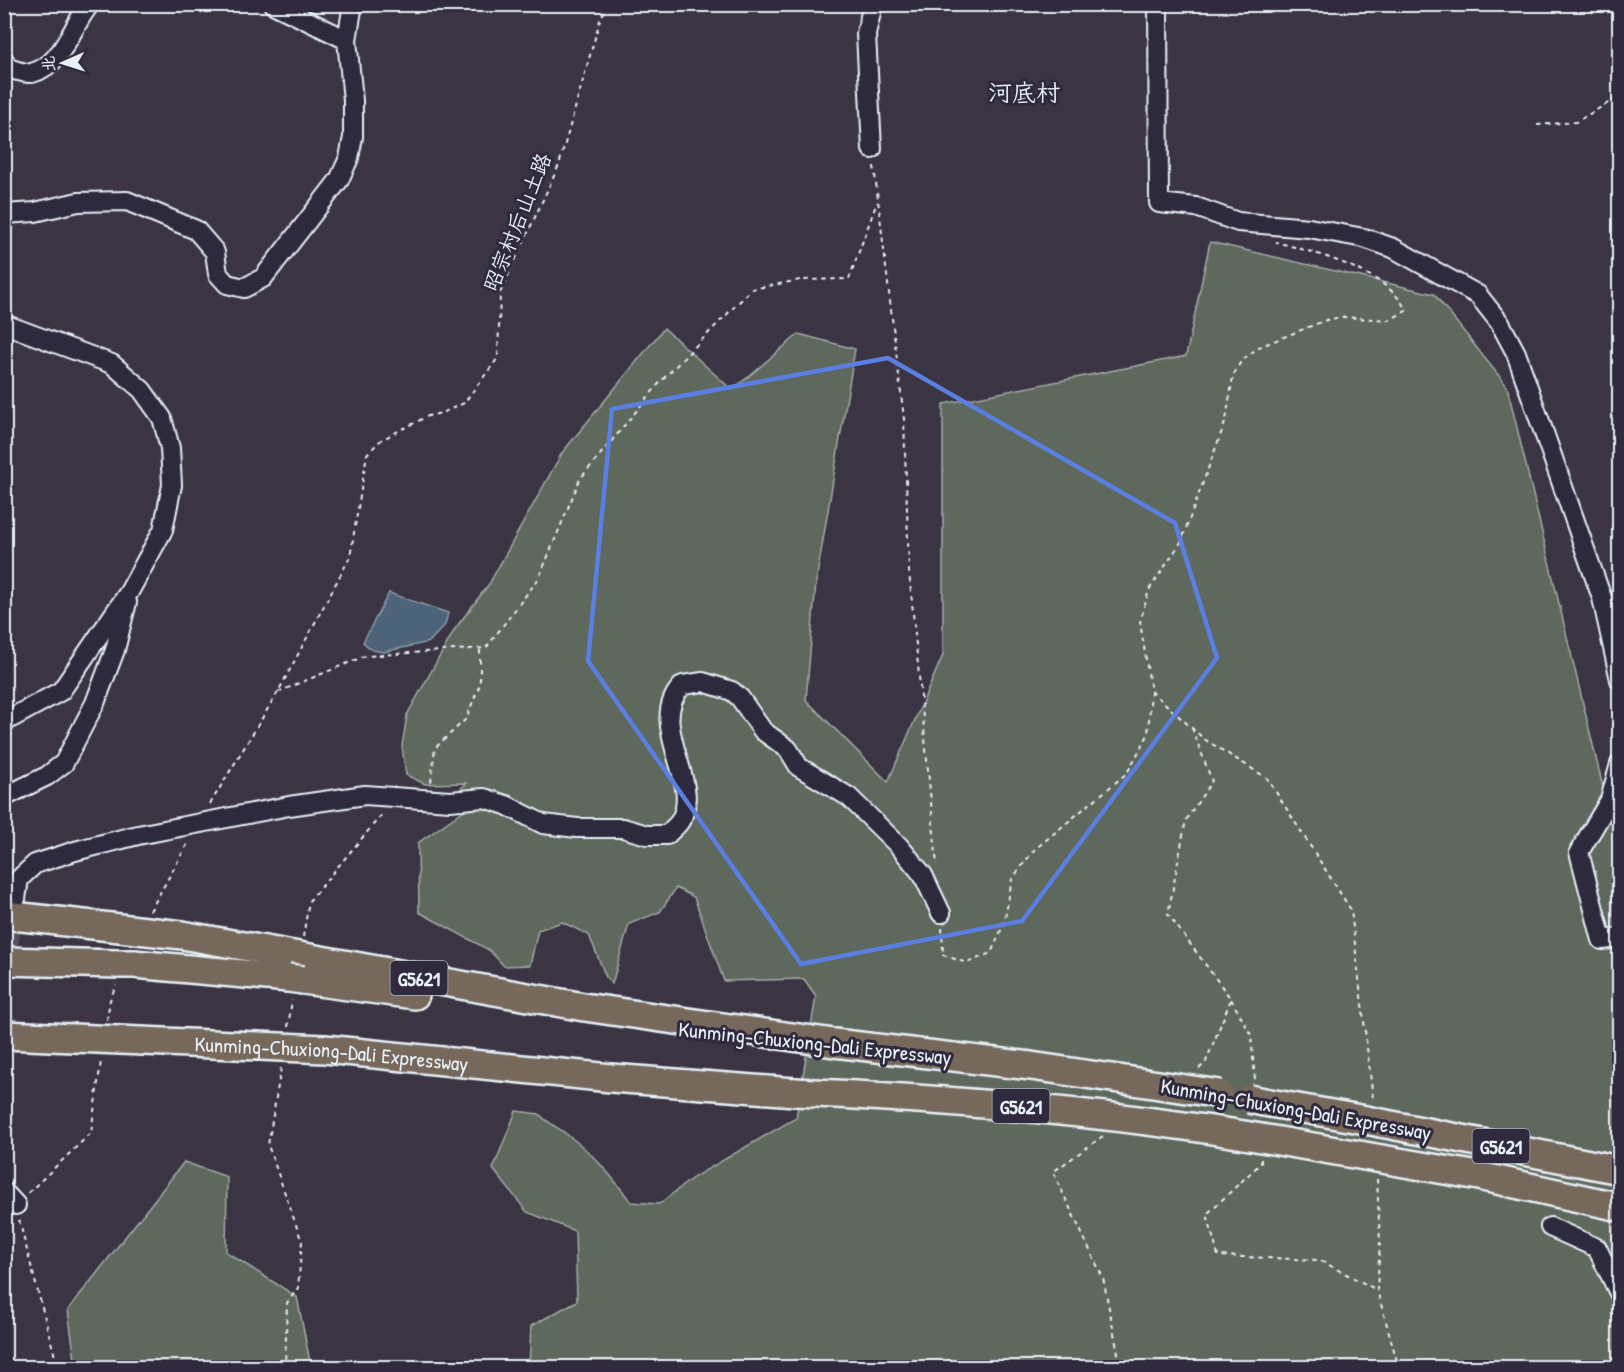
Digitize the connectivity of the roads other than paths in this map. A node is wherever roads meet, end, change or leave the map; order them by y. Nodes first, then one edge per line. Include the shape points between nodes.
1 (90, 4) edge
2 (273, 4) edge
3 (353, 4) edge
4 (873, 4) edge
5 (1158, 4) edge
6 (347, 39) junction
7 (4, 60) edge
8 (872, 149) road end
9 (4, 214) edge
10 (4, 324) edge
11 (129, 592) junction
12 (1620, 680) edge
13 (4, 722) edge
14 (1620, 764) edge
15 (4, 797) edge
16 (12, 875) edge
17 (10, 907) edge
18 (941, 914) road end
19 (1620, 938) edge
20 (4, 960) edge
21 (4, 1035) edge
22 (834, 1043) junction
23 (1620, 1170) edge
24 (1620, 1207) edge
25 (1550, 1227) dead end
26 (1620, 1294) edge

1 - 7 street via 50,64 31,74 9,69
2 - 6 street
3 - 6 street
4 - 8 street via 866,34
5 - 12 street via 1159,202 1196,207 1238,222 1364,238 1393,248 1478,295 1500,323 1516,353 1602,598
6 - 9 street via 353,100 349,158 339,180 263,278 244,288 227,284 218,274 215,252 196,230 127,201 78,202
10 - 11 street via 112,364 142,390 162,418 170,448 172,485 164,530
11 - 13 street via 61,692
11 - 15 street via 115,650 95,703 64,763
14 - 19 street via 1610,800 1579,852 1602,940
16 - 17 street
16 - 18 street via 53,857 138,835 365,795 450,801 484,798 543,824 623,828 647,835 668,835 681,819 684,798 683,777 668,725 671,702 682,685 703,682 732,691 763,730 788,748 799,767 849,797 899,846 922,875
17 - 22 highway, G5621 via 584,1007
20 - 22 highway, Kunming-Chuxiong-Dali Expressway / G5621 via 126,964 686,1030
21 - 24 highway, Kunming-Chuxiong-Dali Expressway / G5621, bridge via 325,1049 611,1078 1010,1104 1140,1119 1253,1145 1479,1176
22 - 23 highway, Kunming-Chuxiong-Dali Expressway / G5621, bridge via 1031,1066 1220,1094 1256,1094 1374,1115
25 - 26 street via 1597,1248

